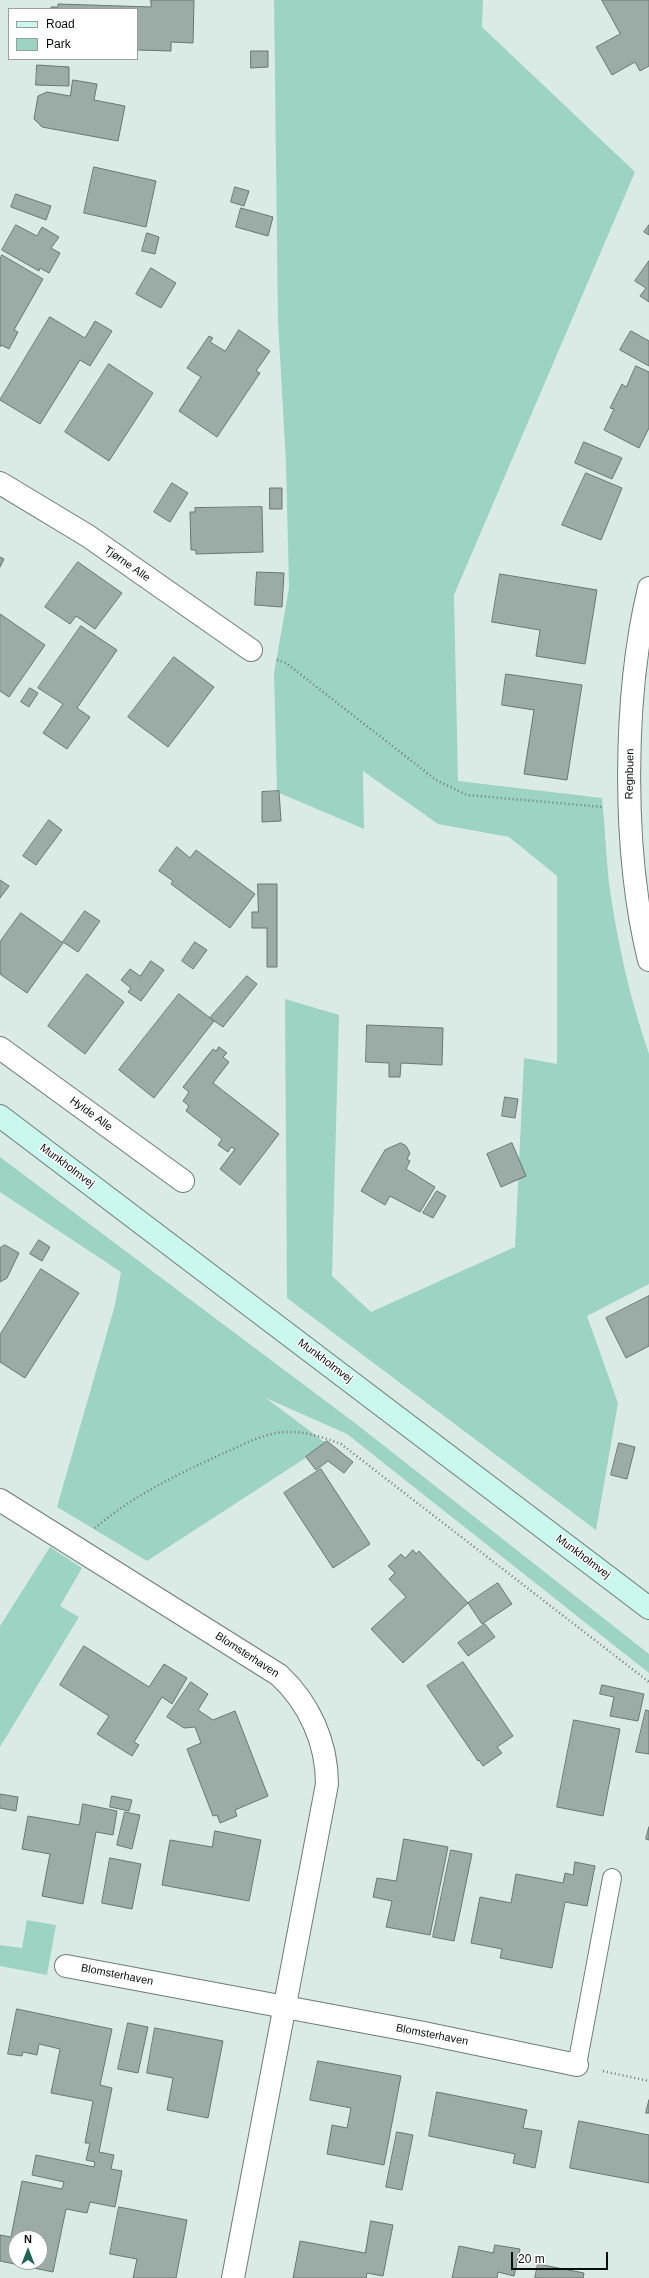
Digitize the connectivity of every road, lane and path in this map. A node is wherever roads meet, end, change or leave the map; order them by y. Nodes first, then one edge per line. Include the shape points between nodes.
1 (0, 482) edge
2 (649, 588) edge
3 (251, 650) joint
4 (630, 810) junction
5 (649, 960) edge
6 (0, 1048) edge
7 (0, 1116) edge
8 (182, 1181) dead end
9 (0, 1500) edge
10 (73, 1546) junction
11 (649, 1608) edge
12 (649, 1682) edge
13 (612, 1878) dead end
14 (66, 1966) dead end
15 (286, 2007) junction
16 (577, 2065) junction
17 (649, 2081) edge
18 (233, 2278) edge

1 - 3 street, Tjørne Alle via 88,536
2 - 4 street, Regnbuen via 632,704
3 - 4 path via 286,663 436,780 467,795
4 - 5 street, Regnbuen via 638,900
6 - 8 street, Hylde Alle
7 - 11 street, Munkholmvej
9 - 10 street, Blomsterhaven
10 - 12 path via 121,1506 170,1478 253,1440 290,1431 316,1435 341,1444
10 - 15 street, Blomsterhaven via 279,1675 299,1696 314,1722 322,1742 327,1784
13 - 16 lane
14 - 15 street, Blomsterhaven
15 - 16 street, Blomsterhaven
15 - 18 street, Blomsterhaven
16 - 17 path

